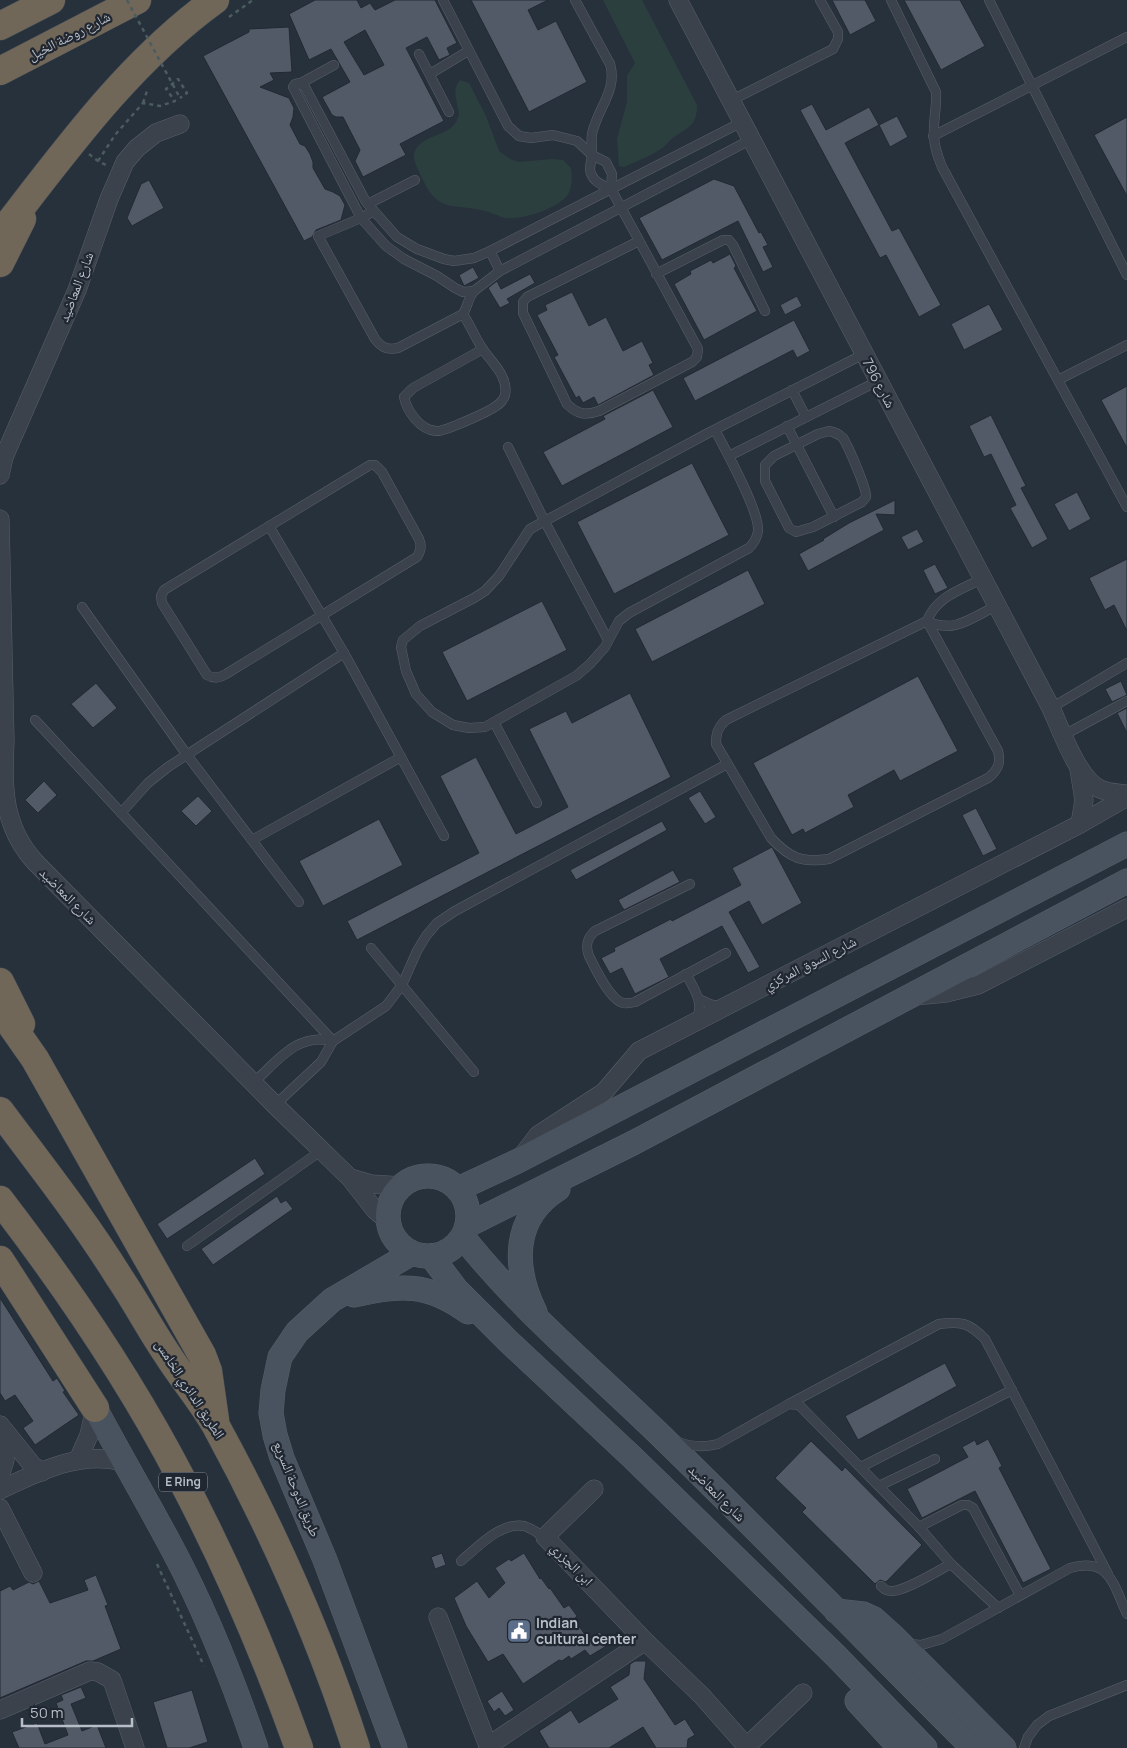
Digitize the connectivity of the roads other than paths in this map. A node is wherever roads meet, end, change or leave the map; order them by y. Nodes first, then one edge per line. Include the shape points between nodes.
1 (52, 0) edge
2 (138, 0) edge
3 (443, 0) edge
4 (575, 0) edge
5 (678, 0) edge
6 (820, 0) edge
7 (891, 0) edge
8 (990, 0) edge
9 (222, 9) edge
10 (0, 26) edge
11 (1127, 37) edge
12 (468, 51) junction
13 (419, 54) dead end
14 (334, 65) dead end
15 (0, 71) edge
16 (430, 74) junction
17 (301, 83) junction
18 (1032, 85) junction
19 (730, 101) junction
20 (450, 112) dead end
21 (742, 122) junction
22 (180, 124) dead end
23 (934, 136) junction
24 (750, 140) junction
25 (592, 155) junction
26 (415, 180) dead end
27 (35, 189) junction
28 (611, 189) junction
29 (371, 207) junction
30 (622, 208) junction
31 (360, 218) junction
32 (0, 235) edge
33 (639, 240) junction
34 (490, 251) junction
35 (0, 263) edge
36 (500, 271) junction
37 (656, 274) junction
38 (1127, 275) edge
39 (474, 291) junction
40 (765, 311) dead end
41 (463, 314) junction
42 (1127, 345) edge
43 (483, 349) junction
44 (864, 354) junction
45 (1058, 380) junction
46 (878, 381) junction
47 (792, 390) junction
48 (806, 417) junction
49 (787, 426) junction
50 (715, 430) junction
51 (797, 444) junction
52 (508, 447) dead end
53 (729, 456) junction
54 (0, 475) edge
55 (1127, 507) edge
56 (834, 517) junction
57 (0, 519) edge
58 (544, 520) junction
59 (269, 526) junction
60 (982, 579) junction
61 (996, 606) junction
62 (82, 607) dead end
63 (322, 615) junction
64 (927, 621) junction
65 (608, 640) junction
66 (344, 653) junction
67 (1127, 663) edge
68 (1127, 701) edge
69 (1051, 708) junction
70 (35, 720) dead end
71 (494, 722) junction
72 (1064, 735) junction
73 (187, 755) junction
74 (401, 757) junction
75 (727, 764) junction
76 (1078, 766) junction
77 (1127, 796) edge
78 (537, 803) dead end
79 (121, 813) junction
80 (1080, 824) junction
81 (444, 836) dead end
82 (252, 840) junction
83 (1127, 844) edge
84 (1127, 881) edge
85 (690, 884) dead end
86 (299, 902) dead end
87 (1127, 908) edge
88 (371, 948) dead end
89 (726, 953) dead end
90 (686, 974) junction
91 (0, 982) edge
92 (402, 985) junction
93 (912, 996) junction
94 (699, 999) junction
95 (724, 1007) junction
96 (0, 1008) edge
97 (694, 1023) junction
98 (333, 1041) junction
99 (29, 1049) junction
100 (474, 1072) dead end
101 (253, 1083) junction
102 (275, 1105) junction
103 (0, 1111) edge
104 (632, 1143) junction
105 (322, 1150) junction
106 (518, 1161) junction
107 (350, 1178) junction
108 (402, 1186) junction
109 (458, 1189) junction
110 (0, 1200) edge
111 (388, 1220) junction
112 (465, 1231) junction
113 (186, 1246) dead end
114 (421, 1254) junction
115 (0, 1260) edge
116 (332, 1300) junction
117 (540, 1322) junction
118 (507, 1340) junction
119 (1012, 1390) junction
120 (789, 1404) junction
121 (94, 1408) junction
122 (215, 1424) junction
123 (2, 1427) edge
124 (657, 1432) junction
125 (935, 1459) dead end
126 (78, 1460) junction
127 (123, 1462) junction
128 (861, 1467) junction
129 (42, 1472) junction
130 (0, 1476) edge
131 (879, 1486) junction
132 (594, 1489) dead end
133 (0, 1490) edge
134 (888, 1495) junction
135 (880, 1502) dead end
136 (0, 1508) edge
137 (919, 1527) junction
138 (545, 1537) junction
139 (460, 1561) dead end
140 (951, 1564) junction
141 (33, 1573) dead end
142 (1108, 1574) junction
143 (881, 1586) dead end
144 (1020, 1595) junction
145 (998, 1608) junction
146 (836, 1611) junction
147 (1127, 1614) edge
148 (438, 1617) dead end
149 (895, 1638) junction
150 (645, 1641) junction
151 (836, 1656) junction
152 (1127, 1685) edge
153 (803, 1693) dead end
154 (0, 1710) edge
155 (488, 1747) edge
156 (748, 1747) edge
157 (135, 1748) edge
158 (256, 1748) edge
159 (299, 1748) edge
160 (356, 1748) edge
161 (395, 1748) edge
162 (900, 1748) edge
163 (925, 1748) edge
164 (973, 1748) edge
165 (1004, 1748) edge
166 (1024, 1748) edge

1 - 10 highway
2 - 15 highway, شارع روضة الخيل
3 - 12 lane
4 - 25 lane via 613,74 592,135
5 - 19 street, شارع 796
6 - 19 lane via 838,32 833,49
7 - 23 lane via 936,92
8 - 18 lane
9 - 27 highway via 186,21 142,62 72,141
11 - 18 lane
12 - 16 lane
12 - 25 lane via 508,126 519,136 568,138 577,141
13 - 16 lane
14 - 17 lane
16 - 20 lane
17 - 29 lane
17 - 31 lane via 295,84 294,91
18 - 23 lane
18 - 38 lane
19 - 21 street, شارع 796
21 - 24 street, شارع 796
21 - 28 lane
22 - 54 street, شارع المعاضيد via 156,133 125,162 77,290 4,457
23 - 45 lane via 942,167
24 - 30 lane
24 - 44 street, شارع 796
25 - 28 lane via 606,162 612,174
25 - 28 lane via 590,171 595,182
26 - 29 lane
27 - 32 highway
27 - 35 highway
28 - 30 lane
28 - 34 lane
29 - 31 lane
29 - 34 lane via 397,237 436,257 454,261
30 - 33 lane
30 - 36 lane
31 - 39 lane via 386,246 404,259 463,292
31 - 41 lane via 318,236 379,345 398,348
33 - 37 lane
33 - 37 lane via 527,297 524,302 523,313 567,404 574,411 589,414 598,411 697,357 698,349
34 - 36 lane
36 - 39 lane
37 - 40 lane via 722,240 729,240
39 - 41 lane
41 - 43 lane
42 - 45 lane
43 - 43 lane via 413,388 404,397 406,407 424,428 437,432 502,402 504,384
44 - 46 street, شارع 796
44 - 47 lane
45 - 55 lane
46 - 48 lane
46 - 60 street, شارع 796
47 - 48 lane
47 - 50 lane
48 - 49 lane
49 - 51 lane
49 - 53 lane
50 - 53 lane
50 - 58 lane
51 - 56 lane
51 - 56 lane via 829,431 842,438 867,493 865,500
51 - 56 lane via 774,456 765,465 765,480 789,528 800,532
52 - 58 lane
53 - 65 lane via 753,508 758,524 756,541 738,555 629,613 619,621
57 - 101 street, شارع المعاضيد via 3,778 11,824 18,840 36,863
58 - 65 lane
58 - 71 lane via 530,528 499,576 485,591 420,626 403,640 401,647 406,671 416,694 437,716 453,725 470,728 485,727
59 - 63 lane
59 - 63 lane via 370,465 375,465 382,472 419,539 420,552 417,557
59 - 63 lane via 164,590 161,596 165,609 202,670 213,678 220,678
60 - 61 street, شارع 796
60 - 64 lane via 934,606
61 - 64 lane via 956,626 937,626
61 - 69 street, شارع 796
62 - 73 lane
63 - 66 lane
64 - 75 lane via 726,720 719,726 716,744
64 - 75 lane via 998,751 1000,759 995,773 828,859 813,862 797,859 783,851 771,838
65 - 71 lane via 576,676
66 - 73 lane
66 - 74 lane
67 - 69 lane
68 - 72 lane
69 - 72 street, شارع 796
70 - 79 lane
71 - 78 lane
72 - 76 street, شارع 796
73 - 79 lane via 148,783
73 - 82 lane
74 - 81 lane
74 - 82 lane
75 - 92 lane via 437,923 417,951
76 - 77 street, شارع 796 via 1096,786
76 - 80 street, شارع 796 via 1084,800
77 - 80 street, شارع السوق المركزي
79 - 98 lane
80 - 95 street, شارع السوق المركزي
82 - 86 lane
83 - 106 street, شارع السوق المركزي
84 - 93 street
85 - 90 lane via 595,931 586,942 586,949 612,996 622,1003 634,1002
87 - 93 street via 978,985 946,993
88 - 92 lane
89 - 90 lane
90 - 94 lane
91 - 99 highway via 21,1023
92 - 98 lane via 386,1006
92 - 100 lane
93 - 104 street
94 - 95 lane
94 - 97 lane
95 - 97 street, شارع السوق المركزي
96 - 99 highway
97 - 106 street, شارع السوق المركزي via 639,1051 604,1092 538,1135
98 - 101 lane via 314,1039 296,1045
98 - 102 lane via 321,1062
99 - 122 highway via 202,1355 210,1380
101 - 102 street, شارع المعاضيد
102 - 105 street, شارع المعاضيد
103 - 122 highway, الطريق الدائري الخامس via 73,1209
104 - 112 street
104 - 117 street via 544,1198 526,1223 520,1253 522,1277
105 - 107 street, شارع المعاضيد
105 - 113 lane
106 - 109 street, شارع السوق المركزي
107 - 108 street via 378,1185
107 - 111 street, شارع المعاضيد via 375,1210
108 - 109 street via 424,1176 448,1181
108 - 111 street via 389,1208
109 - 112 street via 467,1206
110 - 159 highway, E Ring via 28,1236 126,1383 180,1477 250,1623
111 - 114 street via 400,1245
112 - 114 street via 449,1251
112 - 117 street, شارع المعاضيد via 501,1282
114 - 116 street, طريق الدوحة السريع
114 - 118 street
115 - 121 highway
116 - 118 street via 387,1288 421,1289 451,1301
116 - 161 street, طريق الدوحة السريع via 297,1332 280,1357 271,1413 282,1458 325,1560
117 - 124 street, شارع المعاضيد
118 - 151 street
119 - 120 lane via 985,1339 976,1330 954,1322 939,1324
119 - 128 lane
119 - 142 lane
120 - 124 lane via 708,1447 684,1444
120 - 128 lane via 800,1405 806,1410
121 - 126 street via 89,1435
121 - 127 street
122 - 160 highway, الطريق الدائري الخامس via 298,1594 322,1650
123 - 129 street via 33,1466
123 - 130 street via 5,1460
124 - 146 street, شارع المعاضيد
125 - 131 lane
126 - 127 street via 101,1457
126 - 129 street
127 - 158 street via 199,1602 223,1656
128 - 131 lane
129 - 133 street
131 - 134 lane
132 - 138 street, ابن الجزري
134 - 135 lane
134 - 137 lane
136 - 141 street
137 - 140 lane
137 - 144 lane via 962,1506 973,1508
138 - 139 lane via 526,1526 513,1526 496,1534
138 - 150 street, ابن الجزري
140 - 143 lane via 901,1590 890,1591
140 - 145 lane
142 - 144 lane via 1097,1566 1084,1564 1070,1568
142 - 147 lane
144 - 145 lane
145 - 149 lane via 928,1644 910,1644
146 - 149 street via 868,1616
146 - 164 street, شارع المعاضيد
148 - 155 street
149 - 165 street
150 - 155 street
150 - 156 street, ابن الجزري via 702,1696
151 - 162 street via 856,1700
151 - 163 street
152 - 166 lane via 1049,1716 1037,1725
153 - 156 street, ابن الجزري
154 - 157 street via 90,1670 98,1672 112,1680

